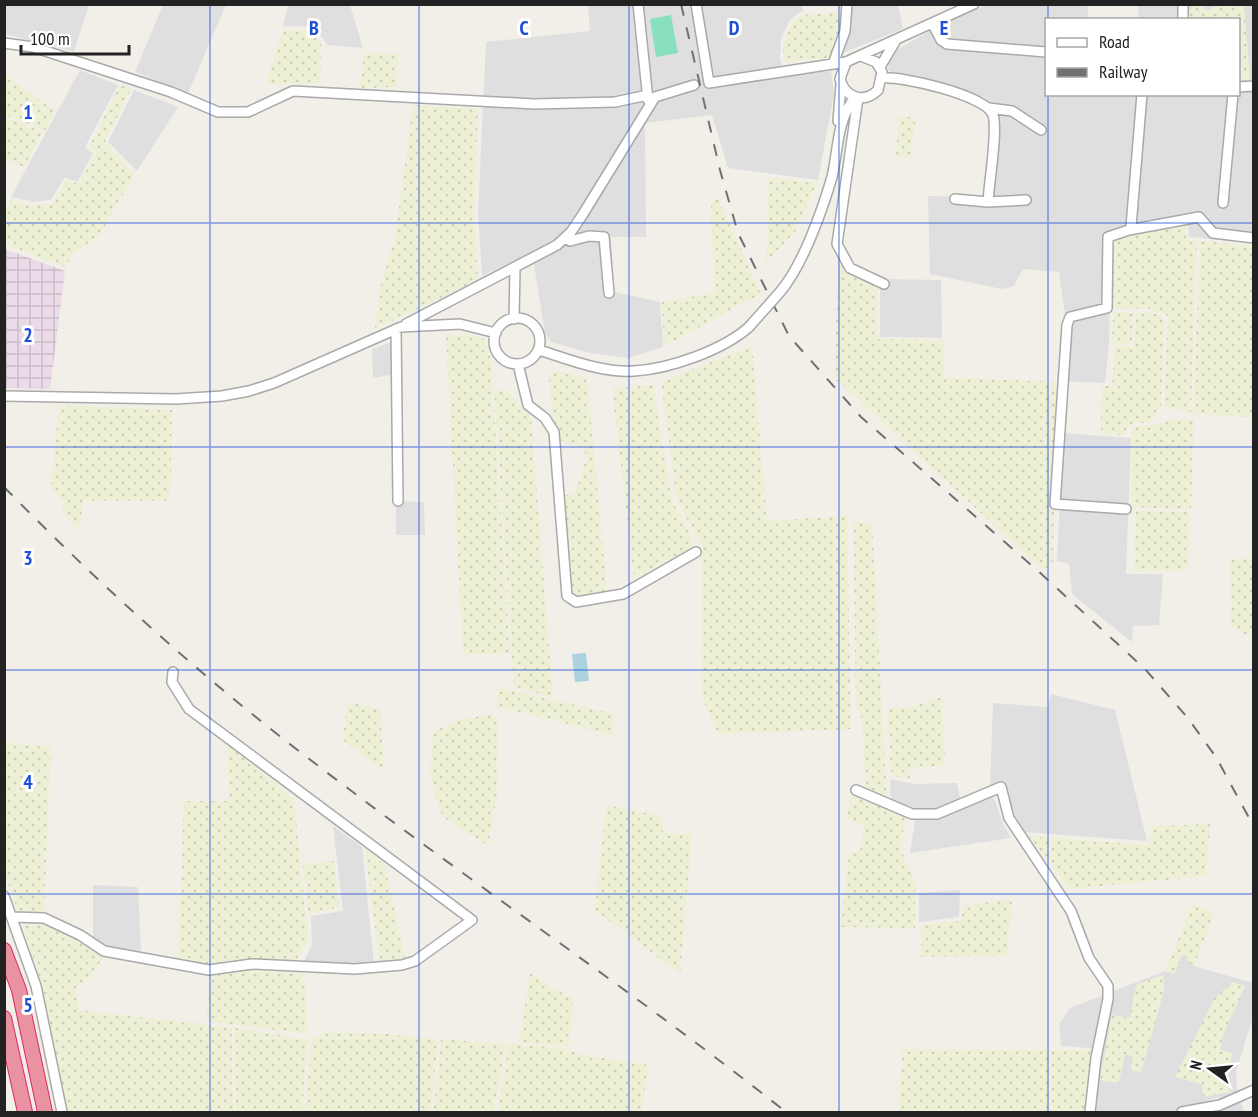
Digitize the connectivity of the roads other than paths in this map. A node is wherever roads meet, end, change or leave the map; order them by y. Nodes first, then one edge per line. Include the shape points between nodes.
1 (638, 4) edge
2 (696, 4) edge
3 (847, 4) edge
4 (974, 4) edge
5 (932, 23) junction
6 (896, 40) junction
7 (4, 43) edge
8 (1045, 52) edge
9 (861, 56) junction
10 (846, 62) junction
11 (833, 64) junction
12 (880, 67) junction
13 (882, 78) junction
14 (694, 85) dead end
15 (842, 85) junction
16 (1142, 96) edge
17 (1233, 96) edge
18 (856, 98) junction
19 (648, 100) junction
20 (989, 108) junction
21 (1041, 130) dead end
22 (826, 191) junction
23 (955, 200) dead end
24 (1026, 200) dead end
25 (988, 202) junction
26 (1223, 203) dead end
27 (1130, 230) junction
28 (565, 238) junction
29 (1254, 238) edge
30 (515, 268) junction
31 (884, 284) dead end
32 (609, 293) dead end
33 (514, 319) junction
34 (399, 328) junction
35 (496, 333) junction
36 (538, 350) junction
37 (518, 364) junction
38 (4, 396) edge
39 (398, 501) dead end
40 (1126, 509) dead end
41 (696, 552) dead end
42 (173, 672) dead end
43 (856, 790) dead end
44 (4, 896) edge
45 (13, 917) junction
46 (4, 950) edge
47 (4, 1017) edge
48 (1254, 1090) edge
49 (25, 1113) edge
50 (45, 1113) edge
51 (62, 1113) edge
52 (1090, 1113) edge
53 (1182, 1113) edge

1 - 19 street
2 - 11 street via 709,83
3 - 11 street via 845,31
4 - 5 street
5 - 6 street
5 - 8 street via 947,44
6 - 9 street
6 - 12 street
7 - 19 street via 33,47 171,92 218,112 248,112 293,91 534,104
9 - 10 street
9 - 12 street
10 - 11 street
10 - 15 street via 840,73
12 - 13 street
13 - 18 street via 873,94
13 - 20 street via 913,81 971,97
14 - 19 street
15 - 18 street
15 - 22 street
16 - 27 street
17 - 26 street
18 - 22 street via 845,115
18 - 31 street via 837,244 850,268
19 - 28 street via 583,214
20 - 21 street via 1012,111
20 - 25 street via 993,132
22 - 36 street, bridge via 813,231 787,284 735,340 685,360 633,372 585,365
23 - 25 street
24 - 25 street
27 - 29 street via 1199,217 1213,233
27 - 40 street via 1108,237 1107,308 1070,317 1067,325 1055,504
28 - 30 street
28 - 32 street via 570,241 604,237
30 - 33 street
30 - 34 street
33 - 35 street via 506,321
33 - 36 street via 533,324 540,336
34 - 35 street via 460,324
34 - 38 street via 274,383 240,393 176,399
34 - 39 street
35 - 37 street via 500,355
36 - 37 street via 528,361
37 - 41 street via 528,405 545,418 554,432 567,596 576,602 623,594
42 - 45 street via 172,682 189,709 471,920 415,961 402,965 355,969 252,964 209,970 104,951 44,918
43 - 52 street via 912,814 937,814 1001,787 1009,818 1071,912 1089,958 1108,986
44 - 45 street
45 - 51 street via 36,986
46 - 50 highway via 19,990
47 - 49 highway
48 - 53 street via 1220,1105

